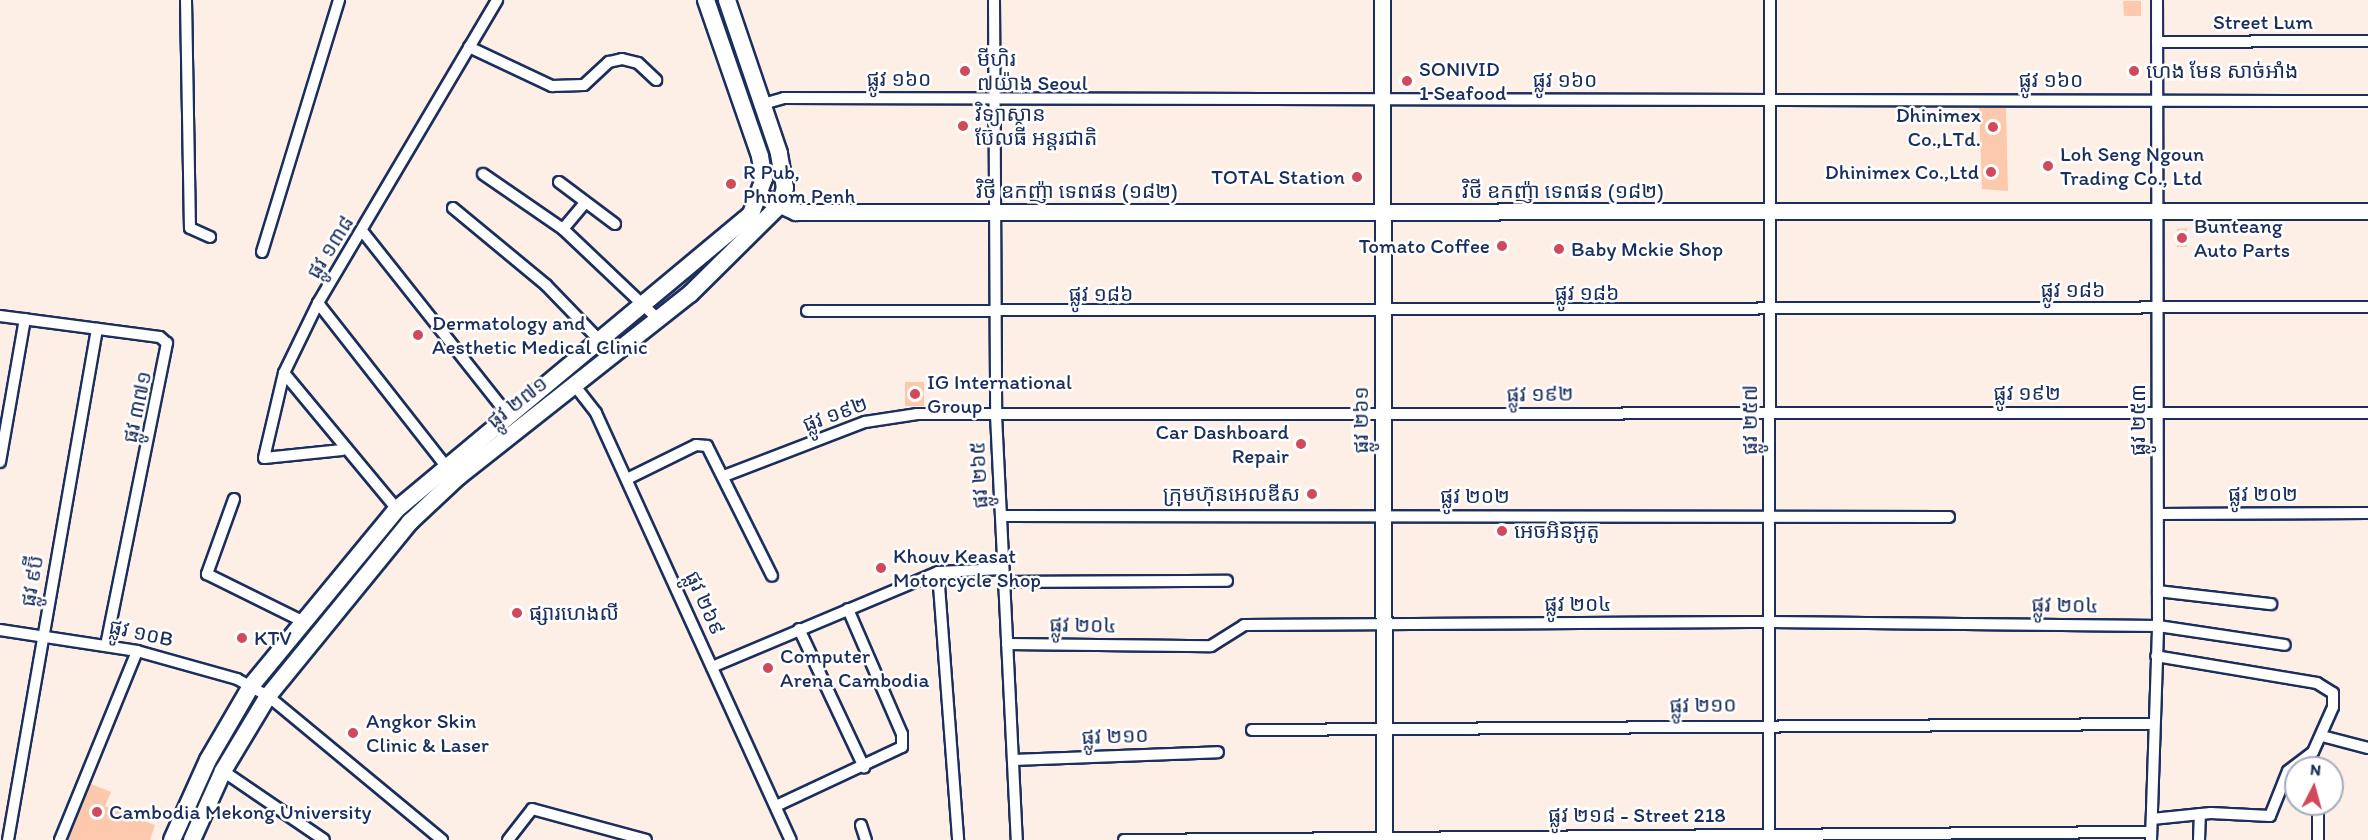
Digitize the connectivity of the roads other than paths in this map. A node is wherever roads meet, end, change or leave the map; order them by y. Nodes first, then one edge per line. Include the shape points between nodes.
1 (186, 0) edge
2 (339, 0) edge
3 (496, 0) edge
4 (994, 0) edge
5 (1382, 0) edge
6 (1770, 0) edge
7 (2157, 0) edge
8 (716, 1) edge
9 (2368, 41) edge
10 (2157, 42) junction
11 (469, 47) junction
12 (656, 80) dead end
13 (994, 98) junction
14 (1382, 99) junction
15 (1770, 100) junction
16 (2157, 100) junction
17 (2368, 101) edge
18 (763, 104) junction
19 (483, 174) dead end
20 (559, 182) dead end
21 (761, 196) junction
22 (585, 203) junction
23 (780, 205) junction
24 (453, 208) dead end
25 (1770, 211) junction
26 (2158, 211) junction
27 (2368, 211) edge
28 (995, 212) junction
29 (1382, 212) junction
30 (615, 224) dead end
31 (563, 229) junction
32 (363, 232) junction
33 (210, 237) dead end
34 (262, 252) dead end
35 (318, 303) junction
36 (646, 305) junction
37 (2368, 307) edge
38 (2157, 309) junction
39 (807, 311) dead end
40 (995, 313) junction
41 (1382, 313) junction
42 (1770, 313) junction
43 (0, 316) edge
44 (25, 319) junction
45 (658, 319) junction
46 (97, 329) junction
47 (601, 342) junction
48 (284, 373) junction
49 (575, 386) junction
50 (1770, 412) junction
51 (2158, 412) junction
52 (2368, 413) edge
53 (507, 414) junction
54 (996, 415) junction
55 (1382, 415) junction
56 (342, 450) junction
57 (0, 462) edge
58 (445, 465) junction
59 (724, 476) junction
60 (627, 479) junction
61 (234, 500) dead end
62 (397, 509) junction
63 (2368, 513) edge
64 (2158, 514) junction
65 (1001, 516) junction
66 (1383, 516) junction
67 (1770, 516) junction
68 (1949, 517) dead end
69 (1004, 569) junction
70 (938, 572) junction
71 (772, 576) dead end
72 (1227, 581) dead end
73 (1004, 582) junction
74 (2157, 591) junction
75 (2271, 604) dead end
76 (848, 609) junction
77 (302, 621) junction
78 (1770, 622) junction
79 (1383, 625) junction
80 (2158, 626) junction
81 (800, 629) junction
82 (0, 630) edge
83 (42, 635) junction
84 (1007, 644) junction
85 (106, 645) junction
86 (2285, 645) dead end
87 (137, 651) junction
88 (2157, 656) junction
89 (712, 667) junction
90 (251, 686) junction
91 (268, 696) junction
92 (1769, 723) junction
93 (2154, 724) junction
94 (1384, 729) junction
95 (1252, 730) dead end
96 (2322, 736) junction
97 (2368, 748) edge
98 (1218, 752) dead end
99 (1013, 760) junction
100 (864, 767) junction
101 (223, 771) junction
102 (776, 806) junction
103 (2200, 814) junction
104 (2318, 816) edge
105 (2152, 819) junction
106 (861, 825) dead end
107 (1972, 836) edge
108 (2151, 836) edge
109 (1384, 837) edge
110 (1487, 837) edge
111 (1560, 837) edge
112 (1607, 837) edge
113 (1685, 837) edge
114 (1769, 837) edge
115 (8, 840) edge
116 (60, 840) edge
117 (172, 840) edge
118 (192, 840) edge
119 (324, 840) edge
120 (442, 840) edge
121 (508, 840) edge
122 (646, 840) edge
123 (791, 840) edge
124 (866, 840) edge
125 (958, 840) edge
126 (1017, 840) edge
127 (1124, 840) edge
128 (2199, 840) edge
129 (2318, 840) edge

1 - 33 street via 190,228
2 - 34 street
3 - 11 street, ផ្លូវ ១៣៨
4 - 13 street, ផ្លូវ ២៦៥
5 - 14 street, ផ្លូវ ២៦១
6 - 15 street, ផ្លូវ ២៥៧
7 - 10 street, ផ្លូវ ២៥៣
8 - 18 main road
8 - 21 main road via 760,156
9 - 10 street, Street Lum
10 - 16 street, ផ្លូវ ២៥៣
11 - 12 street via 552,86 584,85 609,62 622,58 638,63
11 - 32 street, ផ្លូវ ១៣៨
13 - 14 street, ផ្លូវ ១៦០
13 - 18 street, ផ្លូវ ១៦០ via 784,98
13 - 28 street, ផ្លូវ ២៦៥
14 - 15 street, ផ្លូវ ១៦០
14 - 29 street, ផ្លូវ ២៦១
15 - 16 street, ផ្លូវ ១៦០
15 - 25 street, ផ្លូវ ២៥៧
16 - 17 street, ផ្លូវ ១៦០
16 - 26 street, ផ្លូវ ២៥៣
18 - 23 main road via 784,177
19 - 31 street
20 - 22 street
21 - 23 street, វិថី ឧកញ៉ា ទេពផន (១៨២)
21 - 36 main road, ផ្លូវ ២៧១ via 751,214
22 - 30 street
22 - 31 street
23 - 28 street, វិថី ឧកញ៉ា ទេពផន (១៨២) via 795,212
23 - 45 main road, ផ្លូវ ២៧១ via 752,238
24 - 47 street via 546,285
25 - 26 street, វិថី ឧកញ៉ា ទេពផន (១៨២)
25 - 29 street, វិថី ឧកញ៉ា ទេពផន (១៨២)
25 - 42 street, ផ្លូវ ២៥៧
26 - 27 street, វិថី ឧកញ៉ា ទេពផន (១៨២)
26 - 38 street, ផ្លូវ ២៥៣
28 - 29 street, វិថី ឧកញ៉ា ទេពផន (១៨២)
28 - 40 street, ផ្លូវ ២៦៥
29 - 41 street, ផ្លូវ ២៦១
31 - 36 street
32 - 35 street, ផ្លូវ ១៣៨
32 - 53 street
35 - 48 street, ផ្លូវ ១៣៨
35 - 58 street
36 - 45 street
36 - 47 main road, ផ្លូវ ២៧១
37 - 38 street, ផ្លូវ ១៨៦
38 - 42 street, ផ្លូវ ១៨៦
38 - 51 street, ផ្លូវ ២៥៣
39 - 40 street, ផ្លូវ ១៨៦
40 - 41 street, ផ្លូវ ១៨៦
40 - 54 street, ផ្លូវ ២៦៥
41 - 42 street, ផ្លូវ ១៨៦
41 - 55 street, ផ្លូវ ២៦១
42 - 50 street, ផ្លូវ ២៥៧
43 - 44 street, ផ្លូវ ៣៧១
44 - 46 street, ផ្លូវ ៣៧១
44 - 57 street
45 - 49 main road, ផ្លូវ ២៧១
46 - 83 street, ផ្លូវ ៩ប៊ី
46 - 85 street, ផ្លូវ ៣៧១ via 160,337 167,343
47 - 53 main road, ផ្លូវ ២៧១
48 - 56 street
48 - 56 street, ផ្លូវ ១៣៨ via 264,458
49 - 60 street, ផ្លូវ ២៦៩ via 596,413
49 - 91 main road, ផ្លូវ ២៧១ via 410,522
50 - 51 street, ផ្លូវ ១៩២
50 - 55 street, ផ្លូវ ១៩២
50 - 67 street, ផ្លូវ ២៥៧
51 - 52 street, ផ្លូវ ១៩២
51 - 64 street, ផ្លូវ ២៥៣
53 - 58 main road, ផ្លូវ ២៧១
54 - 55 street, ផ្លូវ ១៩២
54 - 59 street, ផ្លូវ ១៩២ via 877,418
54 - 65 street, ផ្លូវ ២៦៥
55 - 66 street, ផ្លូវ ២៦១
56 - 62 street
58 - 62 main road, ផ្លូវ ២៧១
59 - 60 street via 702,443
59 - 71 street
60 - 89 street, ផ្លូវ ២៦៩
61 - 77 street via 207,574
62 - 77 main road, ផ្លូវ ២៧១
63 - 64 street, ផ្លូវ ២០២
64 - 74 street, ផ្លូវ ២៥៣
65 - 66 street, ផ្លូវ ២០២
65 - 69 street, ផ្លូវ ២៦៥
66 - 67 street, ផ្លូវ ២០២
66 - 79 street, ផ្លូវ ២៦១
67 - 68 street, ផ្លូវ ២០២
67 - 78 street, ផ្លូវ ២៥៧
69 - 70 street
69 - 73 street, ផ្លូវ ២៦៥
70 - 76 street
70 - 125 street
72 - 73 street
73 - 84 street, ផ្លូវ ២៦៥
74 - 75 street
74 - 80 street, ផ្លូវ ២៥៣
76 - 81 street
76 - 100 street via 903,743
77 - 90 main road, ផ្លូវ ២៧១
78 - 79 street, ផ្លូវ ២០៤
78 - 80 street, ផ្លូវ ២០៤
78 - 92 street, ផ្លូវ ២៥៧
79 - 84 street, ផ្លូវ ២០៤ via 1238,626 1211,646
79 - 94 street, ផ្លូវ ២៦១
80 - 86 street, ផ្លូវ ២០៤
80 - 88 street, ផ្លូវ ២៥៣
81 - 89 street
81 - 100 street
82 - 83 street, ផ្លូវ ១០B
83 - 85 street, ផ្លូវ ១០B
83 - 115 street, ផ្លូវ ៩ប៊ី
84 - 99 street, ផ្លូវ ២៦៥
85 - 87 street, ផ្លូវ ១០B
87 - 90 street, ផ្លូវ ១០B
87 - 116 street
88 - 93 street, ផ្លូវ ២៥៣
88 - 96 street via 2328,688 2333,707
89 - 102 street, ផ្លូវ ២៦៩
90 - 91 street, ផ្លូវ ១០B
90 - 117 main road, ផ្លូវ ២៧១ via 208,760
91 - 101 main road, ផ្លូវ ២៧១
91 - 120 street, ផ្លូវ ១០B
92 - 93 street, ផ្លូវ ២១០
92 - 94 street, ផ្លូវ ២១០
92 - 114 street, ផ្លូវ ២៥៧
93 - 105 street, ផ្លូវ ២៥៣
94 - 95 street, ផ្លូវ ២១០
94 - 109 street, ផ្លូវ ២៦១
96 - 97 street
96 - 103 street via 2308,758 2288,771 2270,816
98 - 99 street, ផ្លូវ ២១០
99 - 126 street, ផ្លូវ ២៦៥
100 - 102 street
101 - 118 main road, ផ្លូវ ២៧១
101 - 119 street
102 - 123 street, ផ្លូវ ២៦៩
103 - 105 street
103 - 128 street
104 - 129 street
105 - 108 street, ផ្លូវ ២៥៣
106 - 124 street
107 - 108 street, ផ្លូវ ២១៨ - Street 218
107 - 114 street, ផ្លូវ ២១៨ - Street 218
109 - 110 street, ផ្លូវ ២១៨ - Street 218
109 - 127 street, ផ្លូវ ២១៨ - Street 218
110 - 111 street, ផ្លូវ ២១៨ - Street 218
111 - 112 street, ផ្លូវ ២១៨ - Street 218
112 - 113 street, ផ្លូវ ២១៨ - Street 218
113 - 114 street, ផ្លូវ ២១៨ - Street 218
121 - 122 street via 532,809

